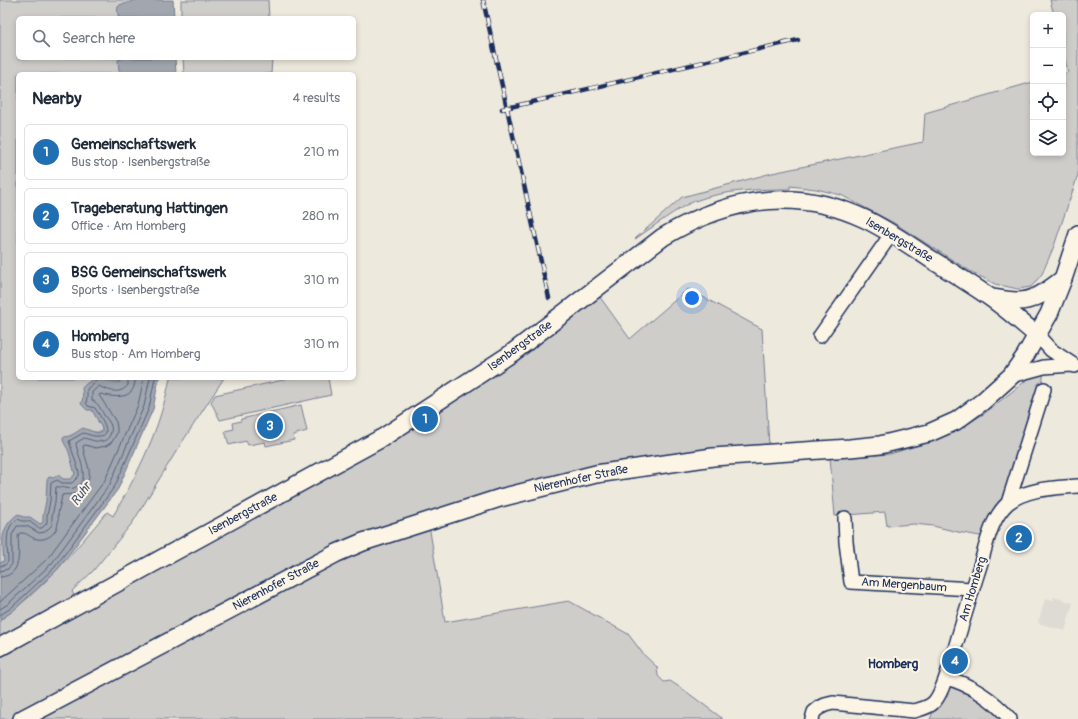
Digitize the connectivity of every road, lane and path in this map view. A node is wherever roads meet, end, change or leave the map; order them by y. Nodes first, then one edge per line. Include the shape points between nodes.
1 (892, 233) junction
2 (1078, 234) edge
3 (1063, 279) junction
4 (991, 298) junction
5 (820, 336) dead end
6 (1038, 336) junction
7 (1075, 366) edge
8 (1011, 376) junction
9 (1044, 389) dead end
10 (1078, 486) edge
11 (1008, 503) junction
12 (845, 518) dead end
13 (972, 589) junction
14 (0, 647) edge
15 (946, 678) junction
16 (22, 719) edge
17 (812, 719) edge
18 (1010, 719) edge

1 - 4 main road, Isenbergstraße
1 - 5 street
1 - 14 main road, Isenbergstraße via 852,213 802,201 756,201 720,209 700,217 675,229 650,246 512,354 382,438
2 - 3 main road, Nierenhofer Straße
3 - 4 main road via 1030,300 1017,302
3 - 6 main road, Nierenhofer Straße via 1050,314
4 - 6 main road, Isenbergstraße
6 - 7 street via 1051,350
6 - 8 main road, Nierenhofer Straße
7 - 8 street via 1044,367
8 - 16 main road, Nierenhofer Straße via 956,421 929,433 904,440 850,448 713,457 596,474 500,498 363,542 312,566
9 - 11 street, Am Homberg
10 - 11 street, Am Homberg via 1036,491
11 - 13 street, Am Homberg via 994,522
12 - 13 street, Am Mergenbaum via 851,582
13 - 15 street, Am Homberg
15 - 17 street, Am Homberg via 934,703 924,708 914,711 833,704 819,708 814,712
15 - 18 street via 960,682 982,695

